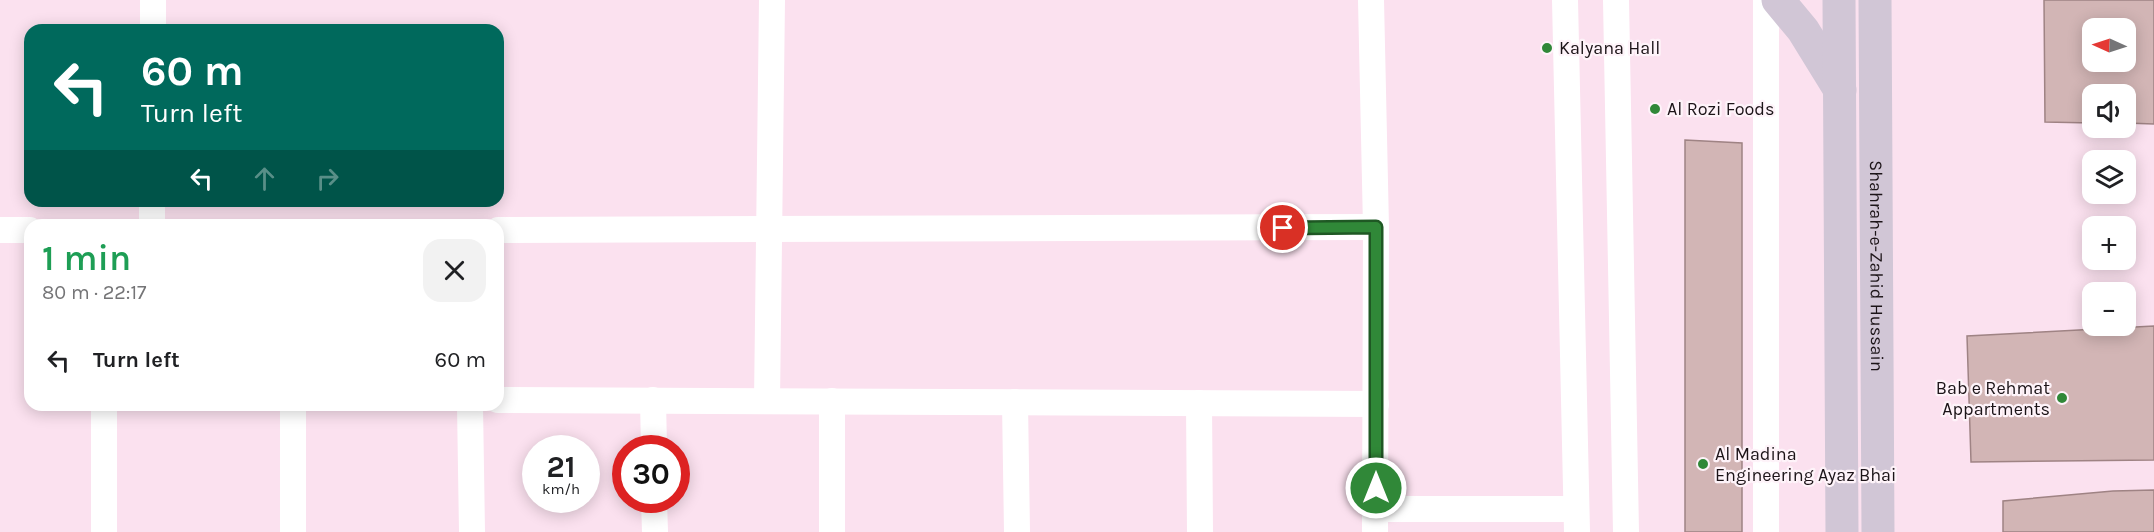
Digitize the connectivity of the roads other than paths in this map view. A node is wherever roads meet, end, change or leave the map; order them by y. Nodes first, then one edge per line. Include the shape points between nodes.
1 (153, 0) edge
2 (772, 0) edge
3 (1371, 0) edge
4 (1565, 0) edge
5 (1616, 0) edge
6 (1766, 0) edge
7 (1778, 0) edge
8 (1839, 0) edge
9 (1875, 0) edge
10 (153, 24) edge
11 (1839, 89) junction
12 (1875, 155) junction
13 (1376, 227) junction
14 (769, 229) junction
15 (0, 230) edge
16 (24, 230) edge
17 (504, 230) edge
18 (504, 400) edge
19 (653, 400) junction
20 (767, 401) junction
21 (832, 401) junction
22 (1015, 402) junction
23 (1199, 403) junction
24 (1376, 404) junction
25 (104, 411) edge
26 (293, 411) edge
27 (470, 411) edge
28 (654, 435) edge
29 (654, 513) edge
30 (1375, 521) edge
31 (1576, 521) edge
32 (104, 532) edge
33 (292, 532) edge
34 (472, 532) edge
35 (655, 532) edge
36 (832, 532) edge
37 (1017, 532) edge
38 (1200, 532) edge
39 (1626, 532) edge
40 (1766, 532) edge
41 (1842, 532) edge
42 (1878, 532) edge

1 - 10 street
2 - 14 street
3 - 13 street
4 - 31 street
5 - 39 street
6 - 40 street
7 - 11 main road via 1803,30
8 - 11 main road, Shahrah-e-Zahid Hussain
9 - 12 main road, Shahrah-e-Zahid Hussain
11 - 12 main road
11 - 41 main road, Shahrah-e-Zahid Hussain
12 - 42 main road, Shahrah-e-Zahid Hussain
13 - 14 street
13 - 24 street
14 - 17 street
14 - 20 street
15 - 16 street
18 - 19 street
19 - 20 street
19 - 28 street
20 - 21 street
21 - 22 street
21 - 36 street
22 - 23 street
22 - 37 street
23 - 24 street
23 - 38 street
24 - 30 street
25 - 32 street
26 - 33 street
27 - 34 street
29 - 35 street
30 - 31 street

